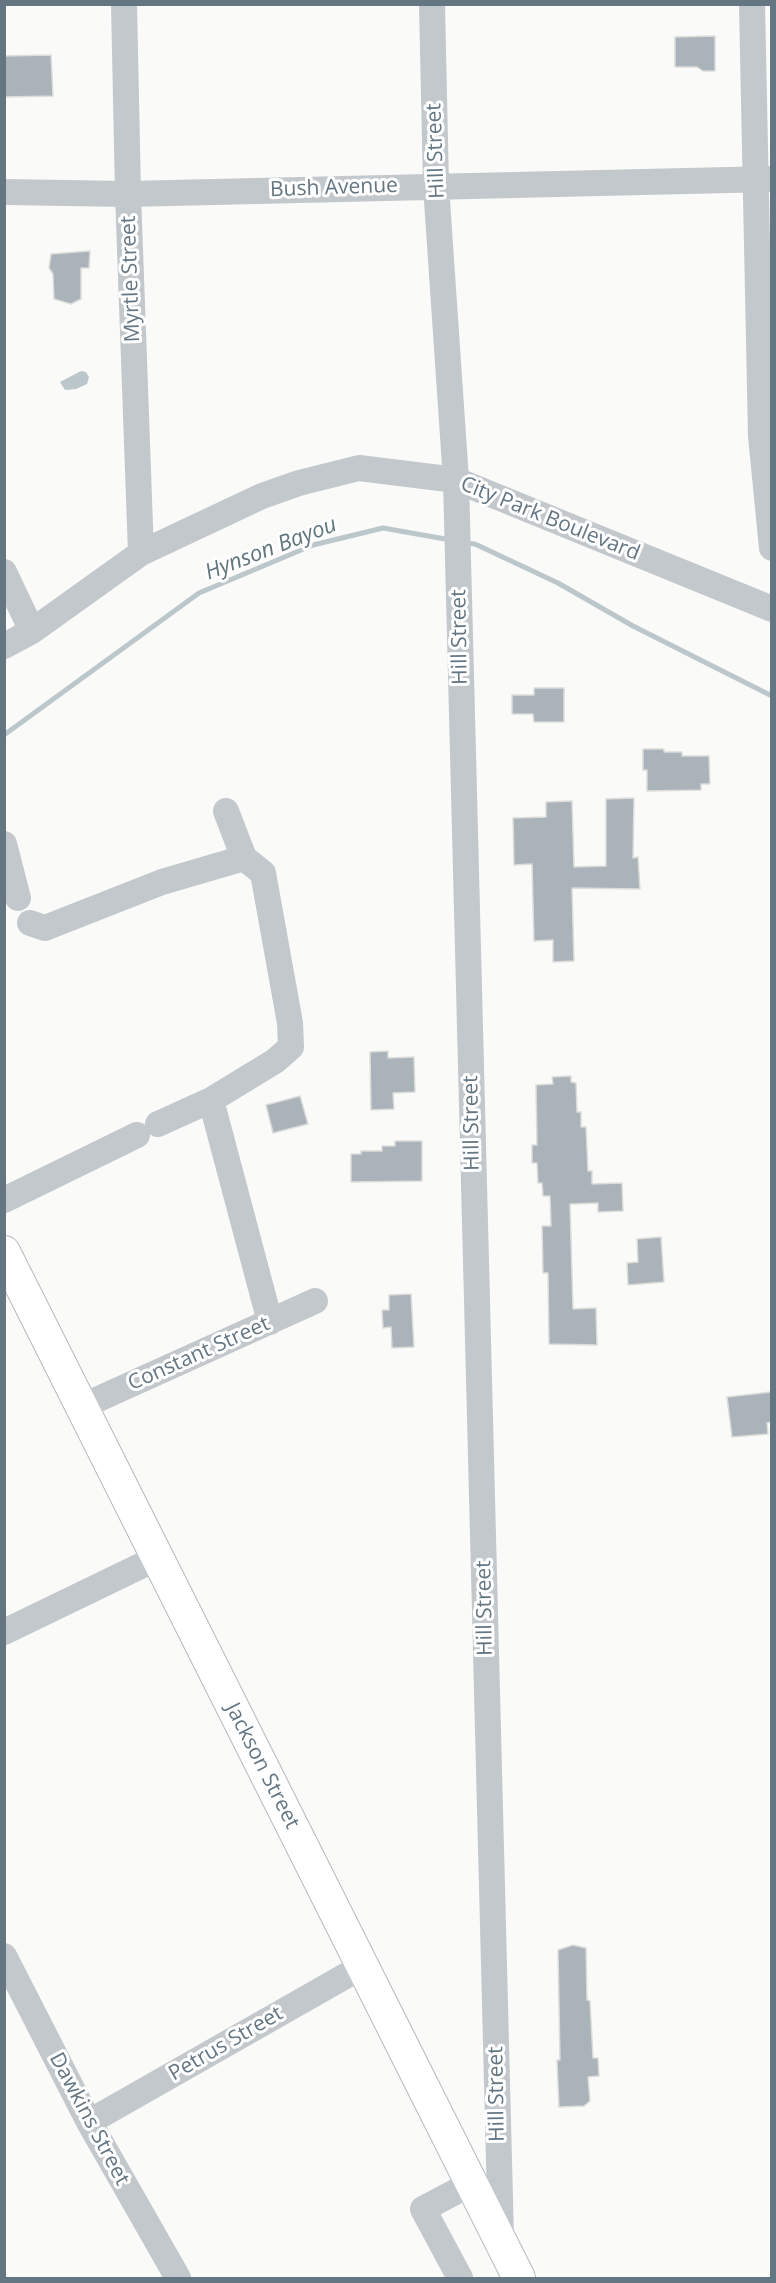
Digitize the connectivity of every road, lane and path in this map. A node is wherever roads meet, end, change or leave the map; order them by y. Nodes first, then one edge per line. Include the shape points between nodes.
1 (124, 4) edge
2 (432, 4) edge
3 (752, 4) edge
4 (763, 179) edge
5 (436, 186) junction
6 (4, 192) edge
7 (128, 194) junction
8 (766, 436) edge
9 (456, 480) junction
10 (771, 548) edge
11 (141, 553) junction
12 (4, 572) edge
13 (771, 609) edge
14 (32, 631) junction
15 (4, 646) edge
16 (226, 811) dead end
17 (4, 844) edge
18 (244, 858) junction
19 (18, 898) dead end
20 (30, 923) dead end
21 (210, 1100) junction
22 (4, 1200) edge
23 (4, 1252) edge
24 (315, 1301) dead end
25 (270, 1322) junction
26 (84, 1406) junction
27 (158, 1558) junction
28 (4, 1632) edge
29 (4, 1956) edge
30 (363, 1966) junction
31 (89, 2122) junction
32 (472, 2184) junction
33 (501, 2241) junction
34 (178, 2278) edge
35 (460, 2278) edge
36 (519, 2278) edge

1 - 7 street, Myrtle Street
2 - 5 street, Hill Street
3 - 4 street
4 - 5 street, Bush Avenue
4 - 8 street
5 - 7 street, Bush Avenue
5 - 9 street, Hill Street
6 - 7 street, Bush Avenue
7 - 11 street, Myrtle Street
8 - 10 street
9 - 11 street, City Park Boulevard via 359,468 328,475 262,496
9 - 13 street, City Park Boulevard
9 - 33 street, Hill Street
11 - 14 street, City Park Boulevard
12 - 14 street
14 - 15 street, City Park Boulevard
16 - 18 street
17 - 19 street
18 - 20 street via 162,882 45,928
18 - 21 street via 263,873 291,1047
21 - 22 street
21 - 25 street
23 - 26 main road, Jackson Street
24 - 25 street, Constant Street
25 - 26 street, Constant Street
26 - 27 main road, Jackson Street
27 - 28 street
27 - 30 main road, Jackson Street
29 - 31 street, Dawkins Street
30 - 31 street, Petrus Street
30 - 32 main road, Jackson Street
31 - 34 street, Dawkins Street
32 - 33 main road, Jackson Street
32 - 35 street via 423,2209
33 - 36 main road, Jackson Street

